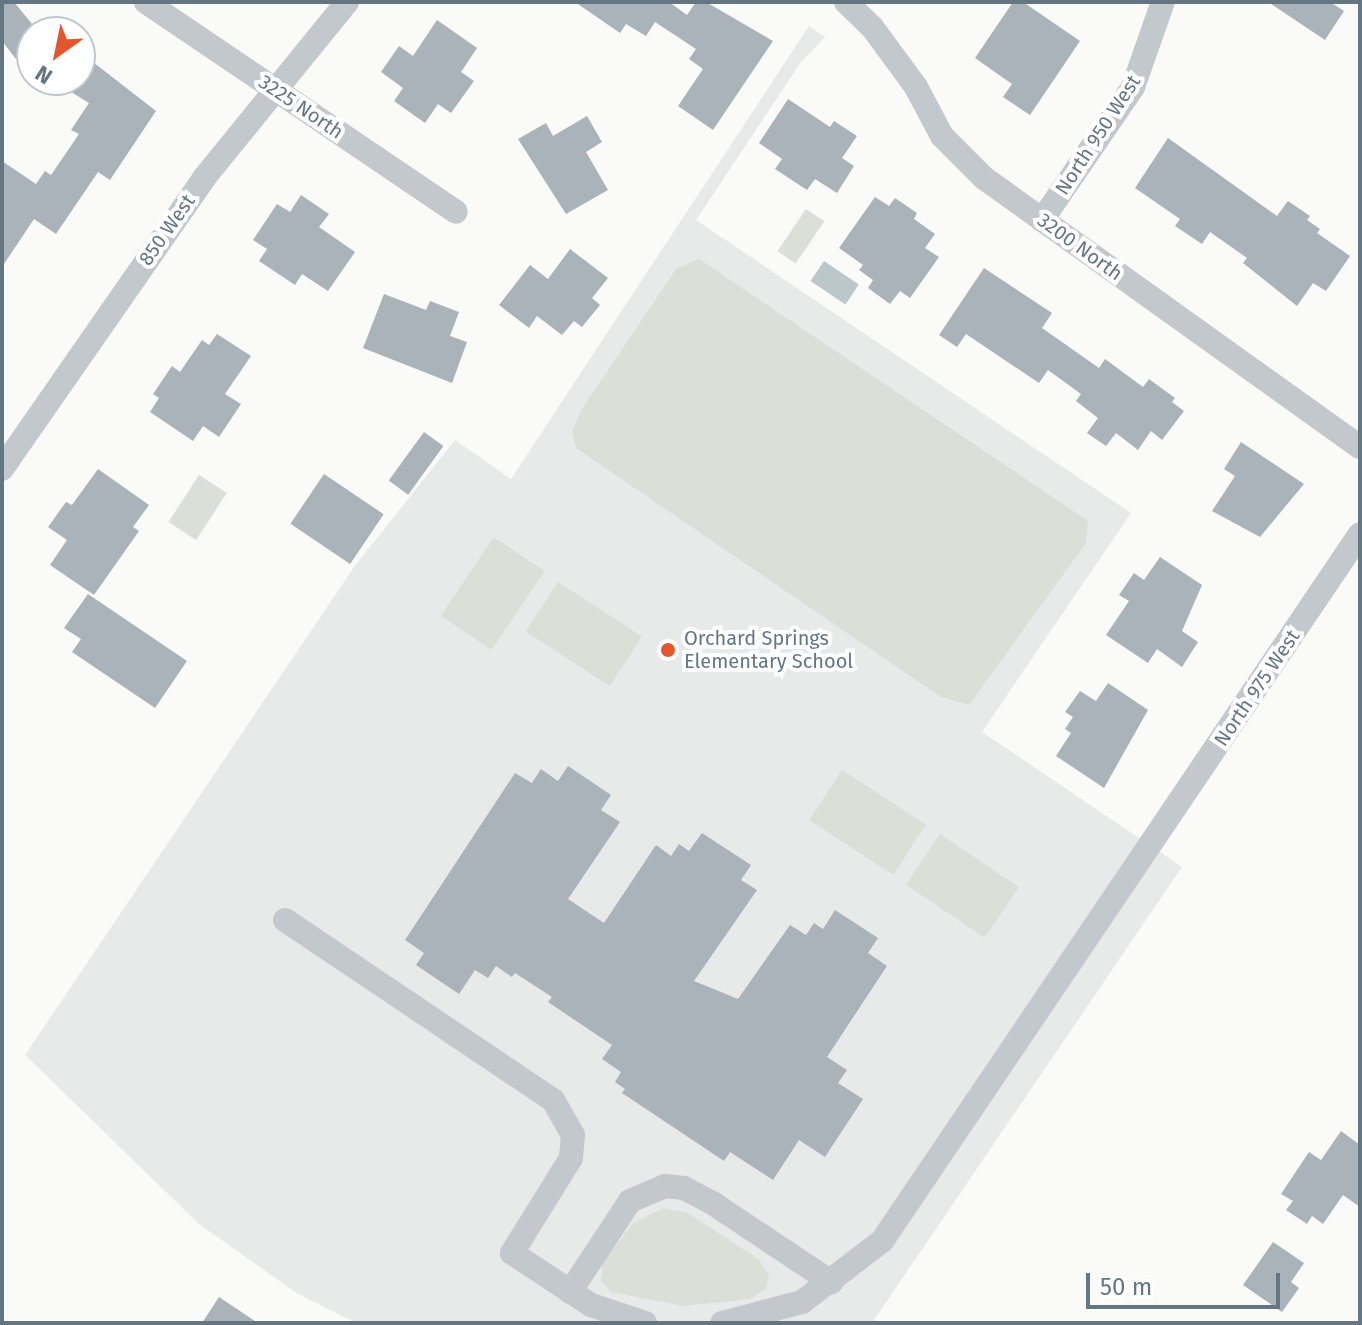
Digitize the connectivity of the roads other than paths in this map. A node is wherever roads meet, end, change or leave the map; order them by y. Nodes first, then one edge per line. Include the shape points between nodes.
1 (146, 2) edge
2 (347, 2) edge
3 (846, 2) edge
4 (1163, 2) edge
5 (278, 92) junction
6 (456, 212) dead end
7 (1042, 220) junction
8 (1360, 447) edge
9 (2, 469) edge
10 (1360, 534) edge
11 (285, 920) dead end
12 (831, 1282) junction
13 (570, 1292) junction
14 (645, 1323) edge
15 (722, 1323) edge

1 - 5 street, 3225 North
2 - 5 street, 850 West
3 - 7 street, 3200 North via 872,27 916,87 942,136 984,178
4 - 7 street, North 950 West via 1133,87
5 - 6 street, 3225 North
5 - 9 street, 850 West via 204,178
7 - 8 street, 3200 North
10 - 12 street, North 975 West via 929,1179 882,1241
11 - 13 street via 545,1094 565,1116 573,1135 571,1158 512,1253
12 - 13 street via 714,1204 684,1188 665,1186 630,1201
12 - 15 street, North 975 West via 802,1302
13 - 14 street

